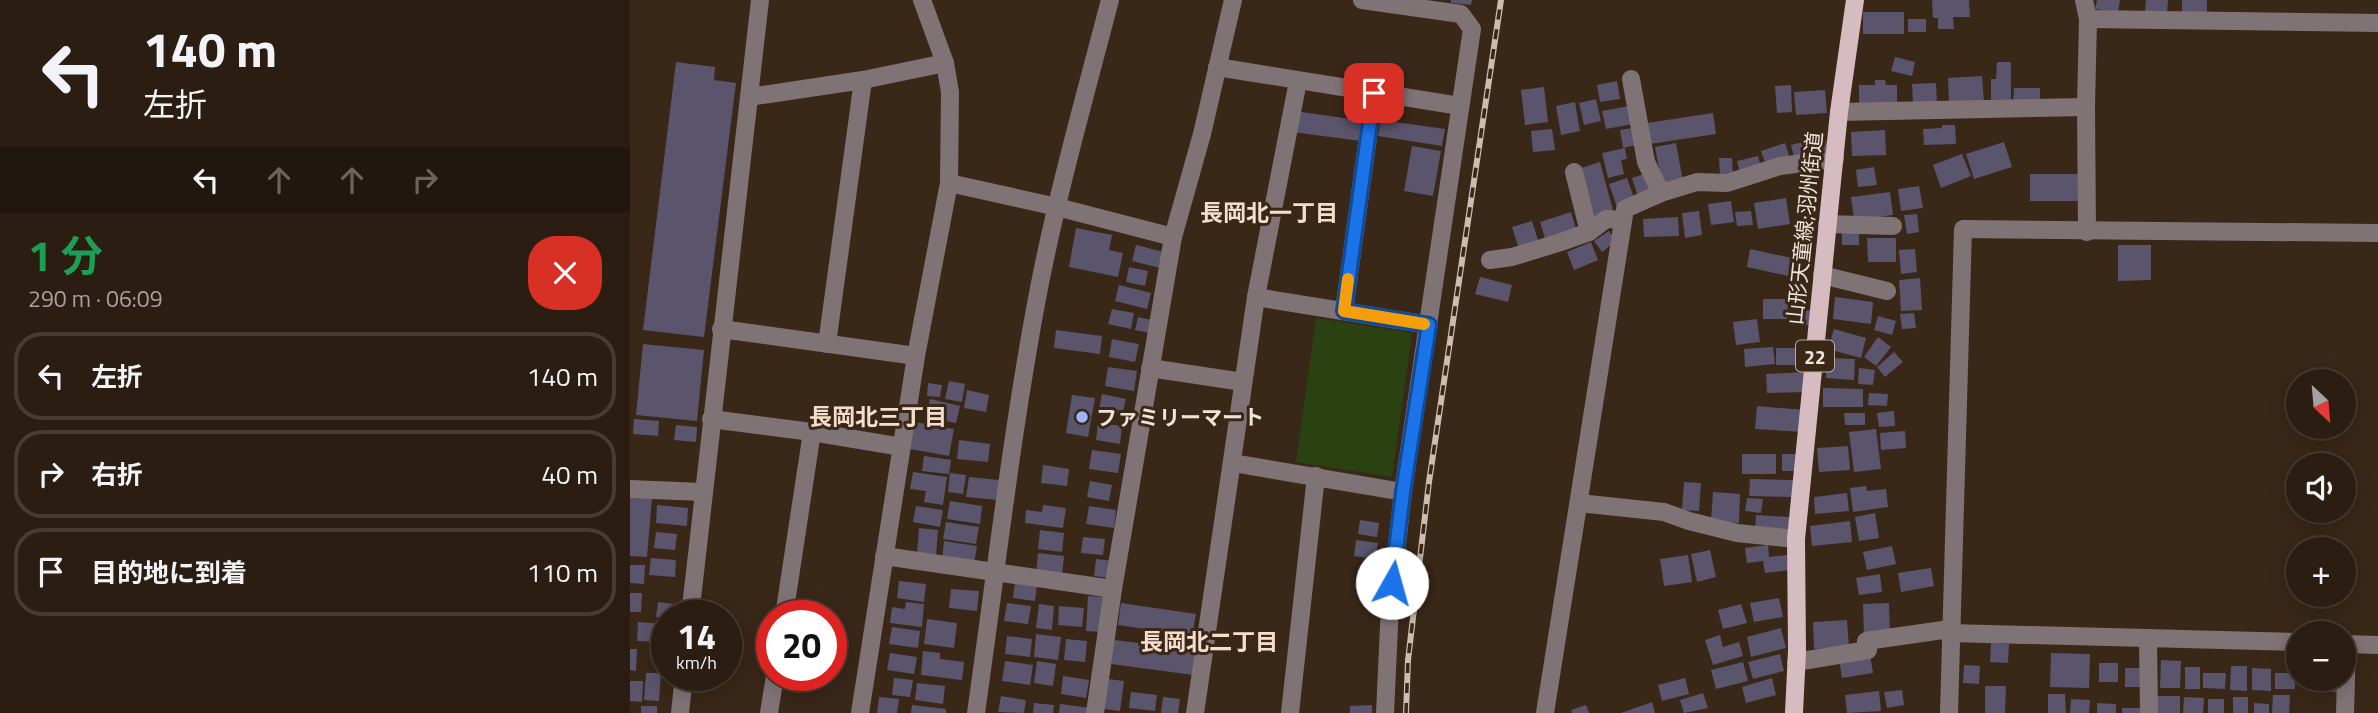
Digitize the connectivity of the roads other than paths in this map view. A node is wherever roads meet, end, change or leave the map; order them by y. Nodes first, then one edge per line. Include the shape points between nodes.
1 (760, 0) edge
2 (922, 0) edge
3 (1110, 0) edge
4 (1233, 0) edge
5 (1362, 0) edge
6 (1854, 0) edge
7 (2084, 0) edge
8 (2088, 19) junction
9 (2378, 23) edge
10 (945, 64) junction
11 (1217, 67) junction
12 (1631, 79) dead end
13 (863, 80) junction
14 (1298, 81) junction
15 (1374, 93) junction
16 (749, 97) junction
17 (1460, 106) junction
18 (2086, 107) junction
19 (1839, 112) junction
20 (1835, 159) junction
21 (1574, 172) dead end
22 (949, 183) junction
23 (1661, 193) junction
24 (1057, 207) junction
25 (1622, 219) junction
26 (1827, 224) junction
27 (1893, 226) dead end
28 (1589, 232) junction
29 (2087, 232) junction
30 (2378, 233) edge
31 (1173, 237) junction
32 (1490, 260) dead end
33 (1822, 275) junction
34 (1887, 291) dead end
35 (1256, 297) junction
36 (1344, 311) junction
37 (1429, 325) junction
38 (721, 329) junction
39 (827, 344) junction
40 (916, 356) junction
41 (1150, 368) junction
42 (1242, 382) junction
43 (711, 419) junction
44 (812, 432) junction
45 (902, 447) junction
46 (1233, 463) junction
47 (1316, 476) junction
48 (630, 489) edge
49 (702, 492) junction
50 (1403, 492) junction
51 (1579, 503) junction
52 (1796, 540) junction
53 (884, 556) junction
54 (996, 572) junction
55 (1113, 589) junction
56 (692, 600) edge
57 (786, 600) edge
58 (1950, 631) junction
59 (2148, 638) junction
60 (2286, 642) edge
61 (2356, 644) edge
62 (2378, 645) edge
63 (1796, 662) junction
64 (682, 691) edge
65 (773, 691) edge
66 (2345, 691) edge
67 (680, 713) edge
68 (769, 713) edge
69 (860, 713) edge
70 (976, 713) edge
71 (1095, 713) edge
72 (1195, 713) edge
73 (1290, 713) edge
74 (1385, 713) edge
75 (1545, 713) edge
76 (1794, 713) edge
77 (1949, 713) edge
78 (2149, 713) edge
79 (2345, 713) edge

1 - 16 street
2 - 10 street
3 - 24 street
4 - 11 street
5 - 17 street via 1461,14 1472,29
6 - 19 main road, 山形天童線;羽州街道 / 22
7 - 8 street
8 - 9 street
8 - 18 street
10 - 13 street
10 - 22 street via 950,92
11 - 14 street
11 - 31 street
12 - 23 street via 1646,162
13 - 16 street
13 - 39 street
14 - 15 street
14 - 35 street
15 - 17 street
15 - 36 street
16 - 38 street
17 - 37 street
18 - 19 street
18 - 29 street
19 - 20 main road, 山形天童線;羽州街道 / 22
20 - 23 street via 1780,166 1727,183 1697,182
20 - 26 main road, 山形天童線;羽州街道 / 22
21 - 28 street
22 - 24 street
22 - 40 street
23 - 25 street via 1625,209
24 - 31 street
24 - 54 street via 1023,383
25 - 28 street via 1606,219
25 - 51 street
26 - 27 street
26 - 33 main road, 山形天童線;羽州街道 / 22
28 - 32 street
29 - 30 street
29 - 58 street via 1963,229
31 - 41 street
33 - 34 street
33 - 52 main road, 山形天童線;羽州街道 / 22
35 - 36 street
35 - 42 street
36 - 37 street
37 - 50 street
38 - 39 street
38 - 43 street
39 - 40 street
40 - 45 street
41 - 42 street
41 - 55 street
42 - 46 street
43 - 44 street
43 - 49 street
44 - 45 street
44 - 57 street
45 - 53 street
46 - 47 street
46 - 72 street
47 - 50 street
47 - 73 street
48 - 49 street
49 - 56 street
50 - 74 street via 1390,606
51 - 52 street via 1664,512 1737,533
51 - 75 street
52 - 63 main road, 山形天童線;羽州街道 / 22
53 - 54 street
53 - 69 street
54 - 55 street
54 - 70 street
55 - 71 street
58 - 59 street
58 - 63 street via 1866,641 1868,650
58 - 77 street
59 - 60 street
59 - 78 street
61 - 62 street
63 - 76 main road, 山形天童線;羽州街道 / 22
64 - 67 street
65 - 68 street
66 - 79 street

